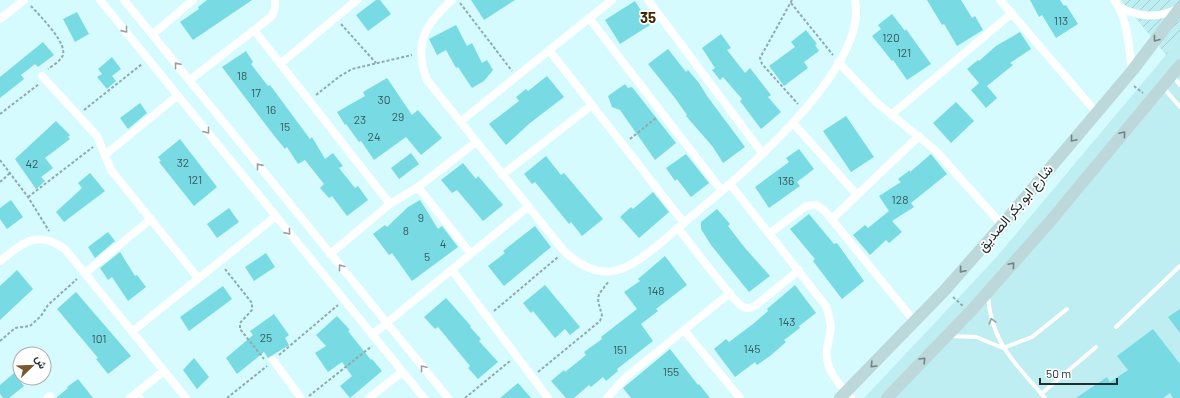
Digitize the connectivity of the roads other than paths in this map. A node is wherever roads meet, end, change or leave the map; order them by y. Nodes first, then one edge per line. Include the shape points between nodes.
1 (25, 0) edge
2 (100, 0) edge
3 (124, 0) edge
4 (193, 0) edge
5 (276, 0) edge
6 (357, 0) edge
7 (452, 0) edge
8 (612, 0) edge
9 (659, 0) edge
10 (855, 0) edge
11 (1000, 0) edge
12 (650, 3) edge
13 (1116, 3) edge
14 (1180, 8) edge
15 (1012, 13) junction
16 (589, 18) junction
17 (0, 19) edge
18 (254, 30) junction
19 (152, 35) junction
20 (550, 50) junction
21 (838, 62) junction
22 (280, 64) junction
23 (1180, 65) edge
24 (1128, 75) junction
25 (42, 76) road end
26 (1172, 76) junction
27 (190, 80) junction
28 (1180, 85) edge
29 (1163, 86) junction
30 (177, 96) junction
31 (592, 105) junction
32 (1180, 107) edge
33 (1096, 112) junction
34 (891, 115) junction
35 (460, 122) junction
36 (793, 123) junction
37 (919, 136) junction
38 (476, 142) junction
39 (763, 154) junction
40 (105, 155) junction
41 (502, 174) junction
42 (730, 184) junction
43 (418, 186) junction
44 (722, 191) junction
45 (857, 195) junction
46 (390, 204) junction
47 (528, 207) junction
48 (275, 217) junction
49 (151, 219) junction
50 (832, 219) junction
51 (1002, 225) junction
52 (681, 226) junction
53 (770, 233) junction
54 (330, 254) junction
55 (471, 254) junction
56 (0, 261) edge
57 (1180, 266) edge
58 (452, 270) junction
59 (799, 270) junction
60 (85, 273) junction
61 (198, 278) junction
62 (988, 291) junction
63 (730, 293) junction
64 (1068, 309) dead end
65 (915, 322) junction
66 (386, 324) junction
67 (1116, 327) dead end
68 (684, 330) junction
69 (133, 331) junction
70 (947, 336) junction
71 (375, 338) junction
72 (1096, 347) dead end
73 (1003, 348) junction
74 (273, 360) road end
75 (164, 371) junction
76 (402, 372) junction
77 (1041, 394) junction
78 (140, 395) edge
79 (846, 396) edge
80 (609, 397) edge
81 (130, 398) edge
82 (186, 398) edge
83 (301, 398) edge
84 (369, 398) edge
85 (424, 398) edge
86 (448, 398) edge
87 (548, 398) edge
88 (740, 398) edge
89 (886, 398) edge
90 (1045, 398) edge

1 - 17 street
2 -> 30 street
3 - 19 street
4 - 19 street
5 - 18 street via 272,16
6 - 22 street
7 - 35 street via 427,27 421,52 422,67 428,80
8 - 16 street
9 - 12 street
10 - 21 street via 856,16 853,29
11 - 15 street
12 - 39 street
13 - 14 street via 1130,13 1143,16 1156,16
13 - 24 street via 1127,38
14 -> 24 main road, شارع ابو بكر الصديق
15 - 33 street
15 - 34 street
16 - 20 street
16 - 44 street
18 - 22 street
18 - 27 street
27 -> 19 street
20 - 31 street
20 - 35 street
21 - 34 street
21 - 36 street via 820,91
22 - 46 street
23 - 26 main road
24 - 33 main road, شارع ابو بكر الصديق
25 - 40 street via 93,130
26 - 28 lane
26 - 29 main road
54 -> 27 street
29 - 32 lane
62 -> 29 main road
30 - 40 street
30 -> 48 street
31 - 41 street
31 - 52 street
33 -> 51 main road, شارع ابو بكر الصديق
34 - 37 street
35 - 38 street
36 - 39 street
36 - 45 street
37 - 45 street
37 - 51 street via 948,164
38 - 41 street
38 - 43 street
39 - 42 street
40 - 49 street via 112,170
41 - 47 street
42 - 44 street
42 - 53 street
43 - 46 street
43 - 55 street
44 - 52 street
45 - 50 street
46 - 54 street
47 - 52 street via 576,263 592,270 606,272 628,266
47 - 55 street
48 - 61 street
48 -> 71 street
49 - 60 street
49 - 61 street
50 - 53 street via 820,207 806,206
50 - 65 street
51 -> 65 main road, شارع ابو بكر الصديق
52 - 63 street
53 - 59 street
66 -> 54 street
55 - 58 street
56 - 60 street via 25,242 46,239 56,242 65,249
57 - 67 lane
58 - 66 street
58 - 87 street
59 - 63 street via 749,309 740,306
59 - 79 street via 826,306 831,320 831,336 827,350 829,366
60 - 69 street
61 - 69 street
62 - 70 main road
73 -> 62 lane via 994,331
63 - 68 street
64 - 73 lane via 1032,337
65 -> 79 main road, شارع ابو بكر الصديق
66 - 71 street
86 -> 66 street
68 - 80 street via 626,377
68 - 88 street
69 - 75 street
70 - 73 lane via 976,337
89 -> 70 main road
71 - 76 street
72 - 77 lane
73 - 77 lane
74 - 83 street
75 - 78 street
75 - 82 street
76 - 84 street
76 - 85 street
77 - 90 lane
78 - 81 street

